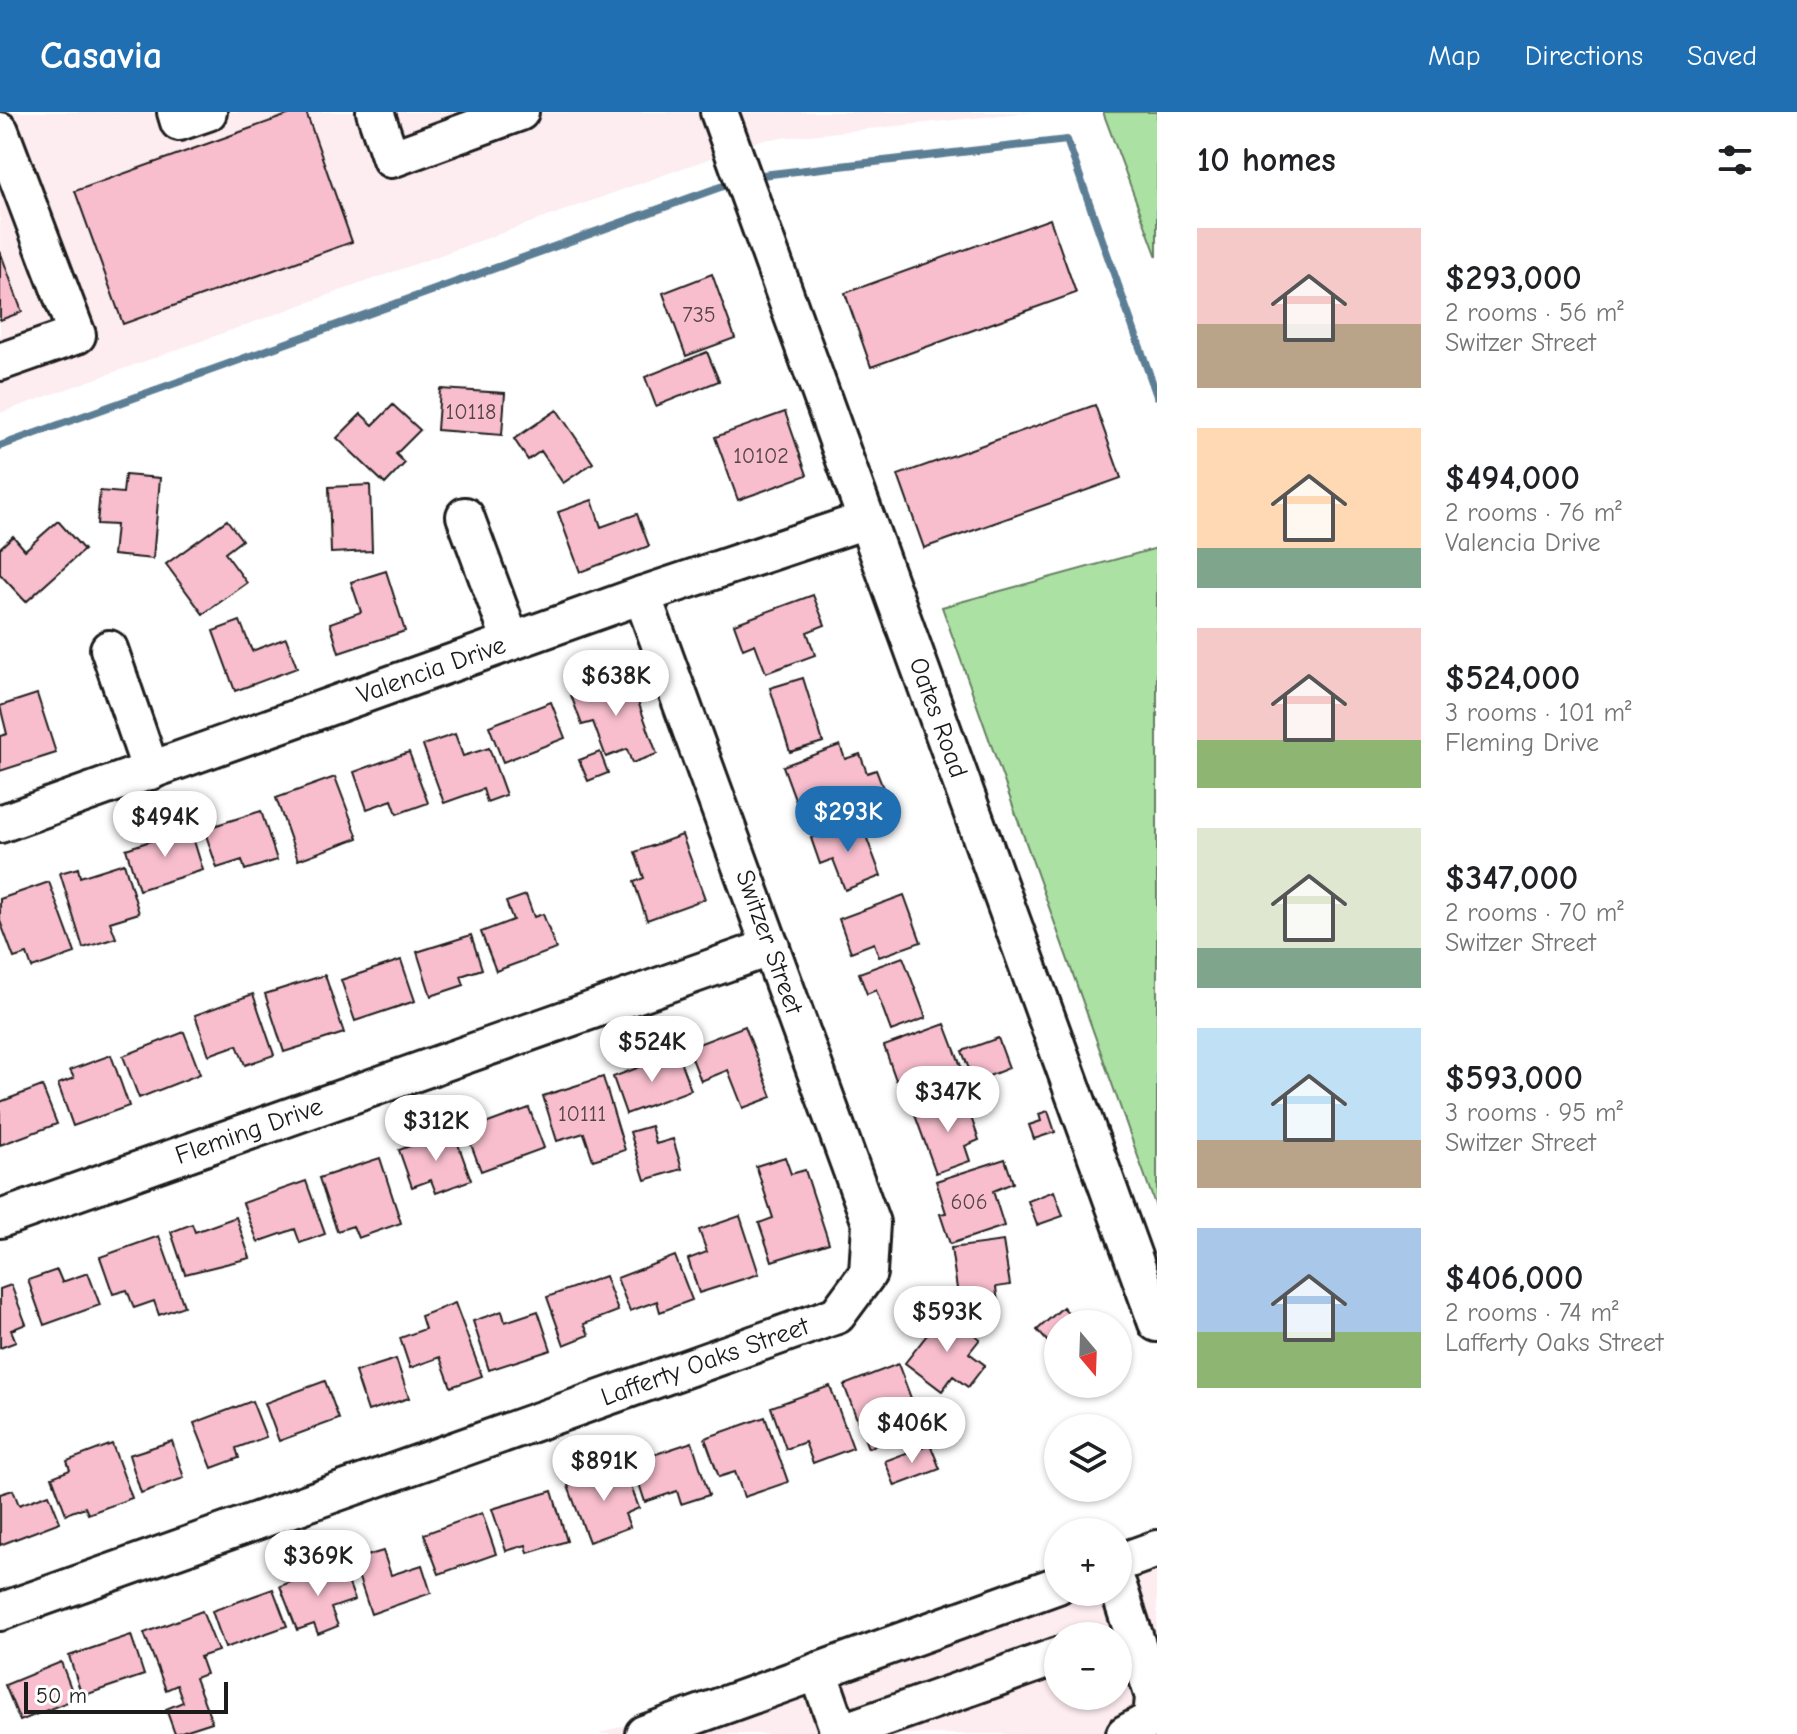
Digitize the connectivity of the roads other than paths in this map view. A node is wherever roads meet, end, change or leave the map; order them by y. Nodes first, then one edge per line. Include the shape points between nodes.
1 (176, 112) edge
2 (208, 112) edge
3 (375, 112) edge
4 (520, 112) edge
5 (719, 112) edge
6 (0, 131) edge
7 (0, 362) edge
8 (465, 516) dead end
9 (866, 520) junction
10 (642, 595) junction
11 (511, 641) junction
12 (109, 649) dead end
13 (151, 771) junction
14 (0, 824) edge
15 (771, 947) junction
16 (0, 1219) edge
17 (856, 1289) joint
18 (1157, 1323) edge
19 (1157, 1549) edge
20 (1132, 1558) edge
21 (1044, 1590) edge
22 (0, 1612) edge
23 (1132, 1650) edge
24 (1044, 1661) edge
25 (818, 1671) junction
26 (644, 1734) edge
27 (839, 1734) edge
28 (1125, 1734) edge

1 - 2 street via 179,122
3 - 4 street via 391,159
5 - 9 street, Oates Road
6 - 7 street via 77,335
8 - 11 street
9 - 10 street, Valencia Drive
9 - 18 street, Oates Road
10 - 11 street, Valencia Drive
10 - 15 street, Switzer Street
11 - 13 street, Valencia Drive
12 - 13 street
13 - 14 street, Valencia Drive
15 - 16 street, Fleming Drive
15 - 17 street, Switzer Street via 871,1223 868,1273
17 - 22 street, Lafferty Oaks Street via 837,1315
19 - 20 street
21 - 25 street
23 - 28 street via 1154,1697 1152,1719
24 - 27 street
25 - 26 street
25 - 27 street

